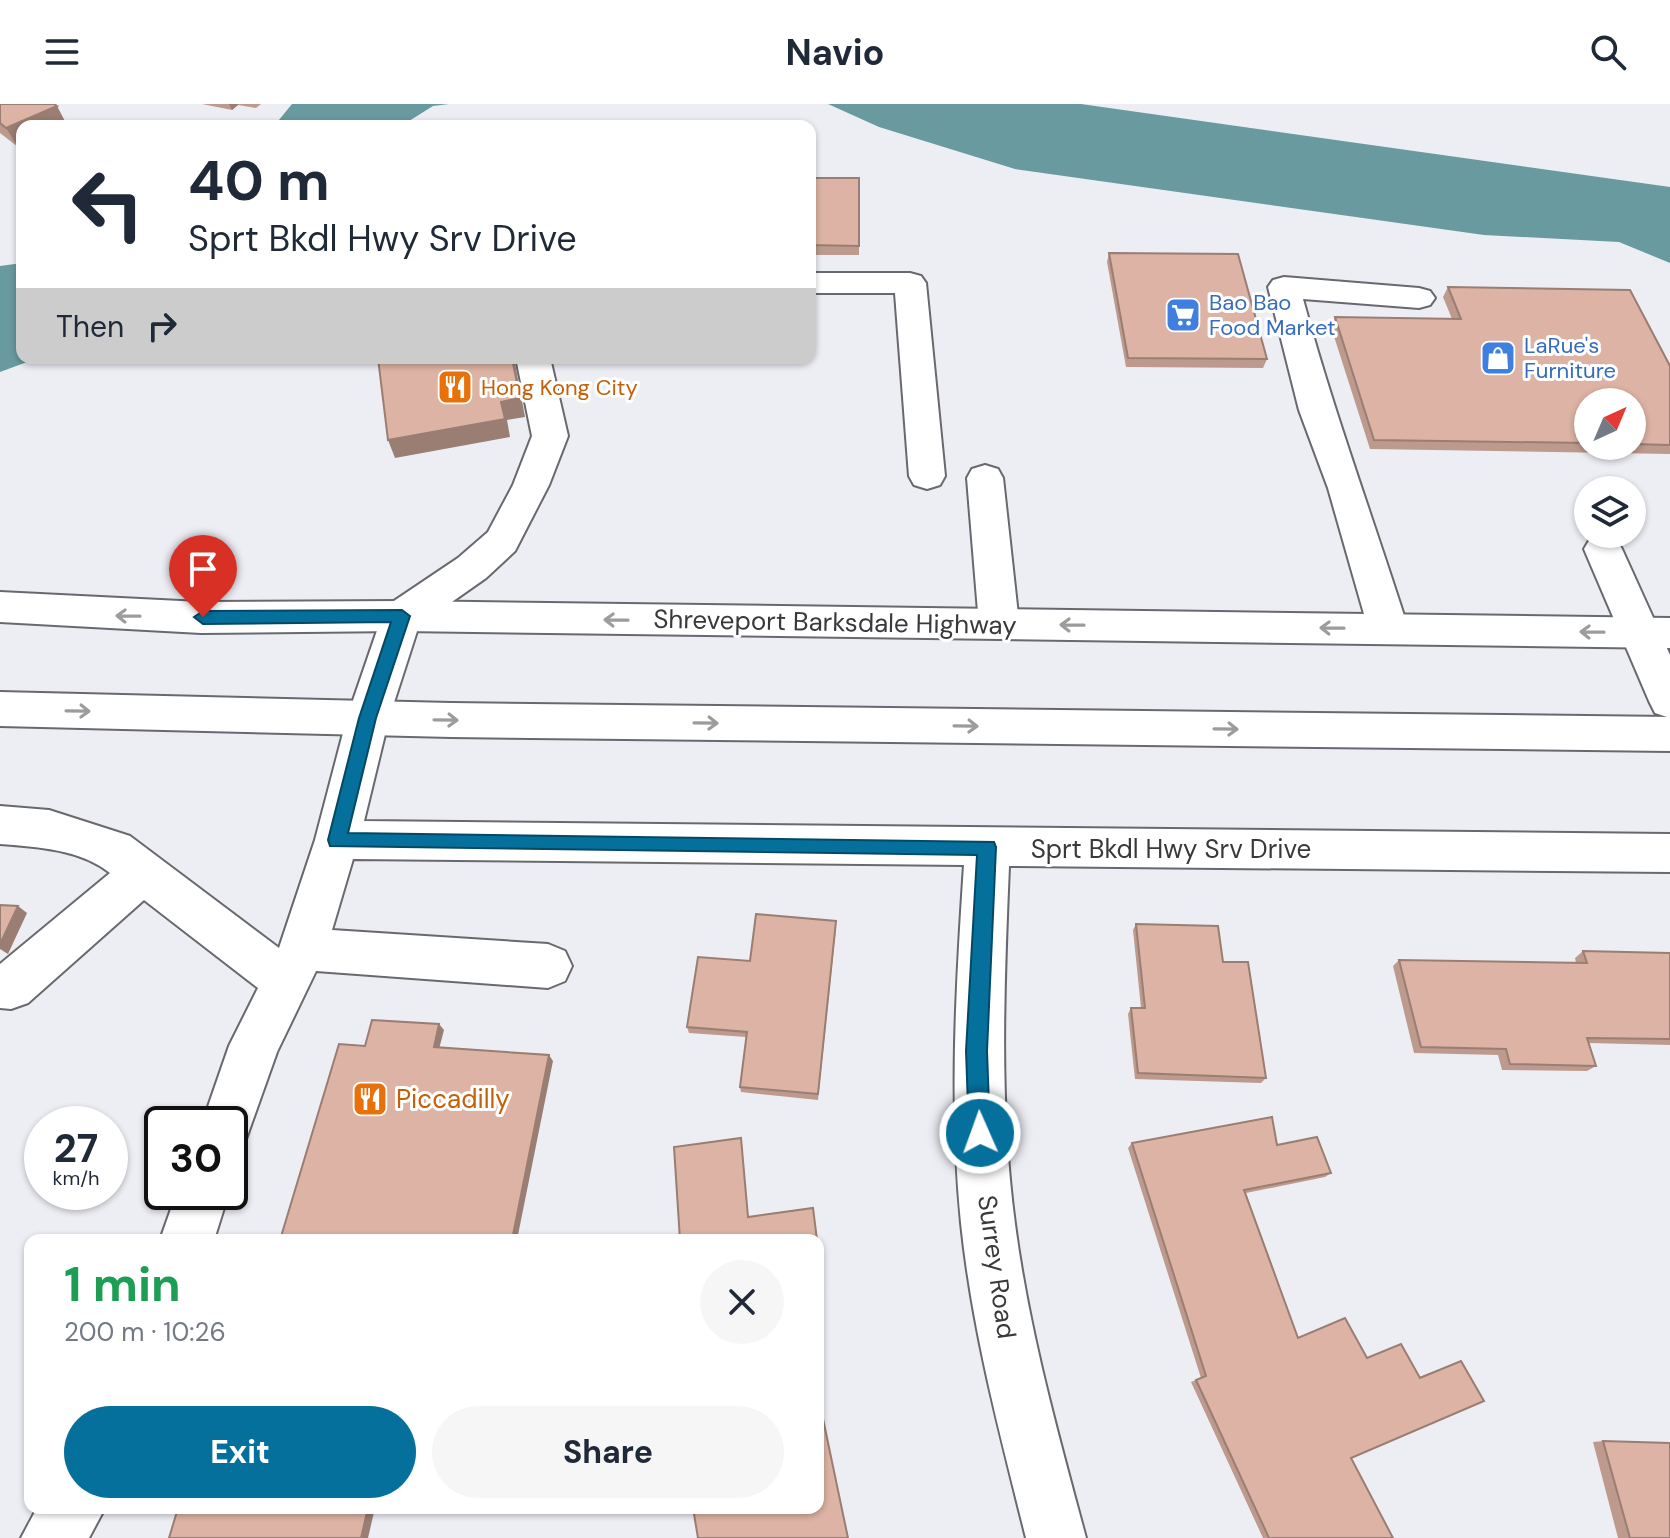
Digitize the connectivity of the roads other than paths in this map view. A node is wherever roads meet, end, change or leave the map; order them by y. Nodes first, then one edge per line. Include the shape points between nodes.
1 (816, 283) edge
2 (1419, 298) dead end
3 (534, 364) edge
4 (927, 476) dead end
5 (985, 478) dead end
6 (1603, 549) dead end
7 (0, 607) edge
8 (402, 616) junction
9 (999, 624) junction
10 (1388, 628) junction
11 (1655, 633) edge
12 (1670, 701) edge
13 (0, 709) edge
14 (368, 718) junction
15 (1670, 734) edge
16 (0, 825) edge
17 (337, 840) junction
18 (987, 847) junction
19 (1670, 853) edge
20 (143, 873) junction
21 (295, 966) junction
22 (548, 966) dead end
23 (0, 986) edge
24 (233, 1106) edge
25 (197, 1210) edge
26 (189, 1234) edge
27 (70, 1514) edge
28 (51, 1538) edge
29 (1056, 1538) edge

1 - 4 main road via 910,283
2 - 10 main road via 1284,287 1316,410 1346,488
3 - 8 main road via 550,436 511,528 472,568
5 - 9 main road
6 - 11 main road
8 -> 7 main road, Shreveport Barksdale Highway via 105,615
9 -> 8 main road, Shreveport Barksdale Highway
8 - 14 main road
10 -> 9 main road, Shreveport Barksdale Highway
11 -> 10 main road, Shreveport Barksdale Highway
11 - 12 main road
13 -> 14 main road
14 -> 15 main road
14 - 17 main road
16 - 20 main road via 80,836 114,850
17 - 18 main road, Sprt Bkdl Hwy Srv Drive
17 - 21 main road
18 - 19 main road, Sprt Bkdl Hwy Srv Drive
18 - 29 main road, Surrey Road via 977,1051 988,1223 1010,1360
20 - 21 main road
20 - 23 main road via 11,987
21 - 22 main road
21 - 24 main road via 254,1046
25 - 26 main road
27 - 28 main road

